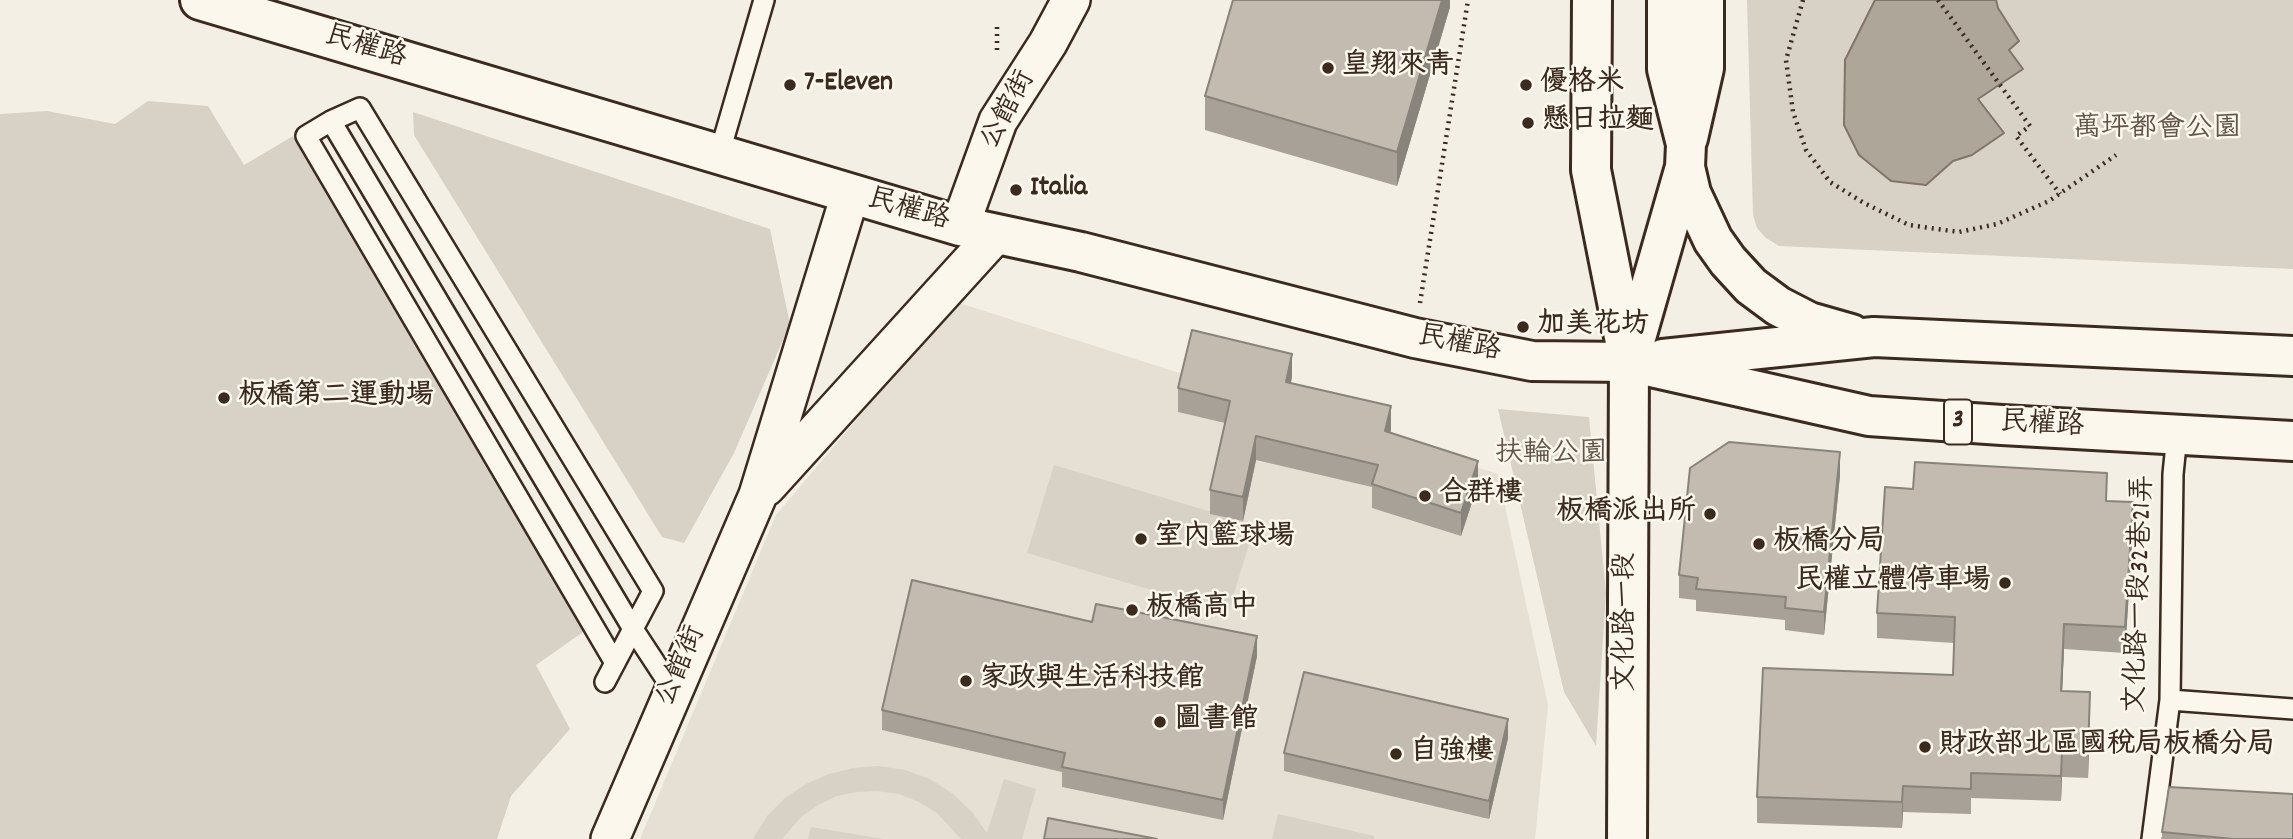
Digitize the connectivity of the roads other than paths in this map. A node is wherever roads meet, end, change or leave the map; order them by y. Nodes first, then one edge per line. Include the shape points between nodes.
1 (200, 0) edge
2 (764, 0) edge
3 (1072, 0) edge
4 (1592, 0) edge
5 (1667, 0) edge
6 (1704, 0) edge
7 (331, 121) junction
8 (719, 155) junction
9 (1686, 156) junction
10 (850, 195) junction
11 (978, 231) junction
12 (1874, 337) junction
13 (2293, 356) edge
14 (1629, 362) junction
15 (2177, 435) junction
16 (2293, 441) edge
17 (758, 495) junction
18 (633, 629) junction
19 (615, 663) junction
20 (605, 682) dead end
21 (673, 690) junction
22 (2170, 700) junction
23 (2293, 709) edge
24 (610, 839) edge
25 (1627, 839) edge
26 (2152, 839) edge

1 - 8 main road, 民權路
2 - 8 lane
3 - 11 street, 公館街 via 998,121
4 - 14 main road, 文化路一段 via 1591,170
5 - 9 main road via 1667,69
6 - 9 main road, 文化路一段 via 1704,68
7 - 18 lane
7 - 18 lane via 360,108 653,591
7 - 19 lane via 306,135
8 - 10 main road, 民權路
9 - 12 main road via 1691,193 1713,240 1751,286 1809,322
9 - 14 main road, 文化路一段
10 - 11 main road, 民權路
10 - 17 street
11 - 14 main road, 民權路 via 1082,252 1415,338 1532,361
11 - 17 street
12 - 13 main road, 民權路
12 - 14 main road, 民權路
14 - 15 main road, 民權路 / 3 via 1869,416
14 - 25 main road, 文化路一段
15 - 16 main road, 民權路 / 3
15 - 22 lane, 文化路一段32巷21弄
17 - 21 street, 公館街
18 - 19 lane
18 - 21 lane
19 - 20 lane
21 - 24 street, 公館街
22 - 23 lane
22 - 26 lane, 文化路一段32巷21弄

